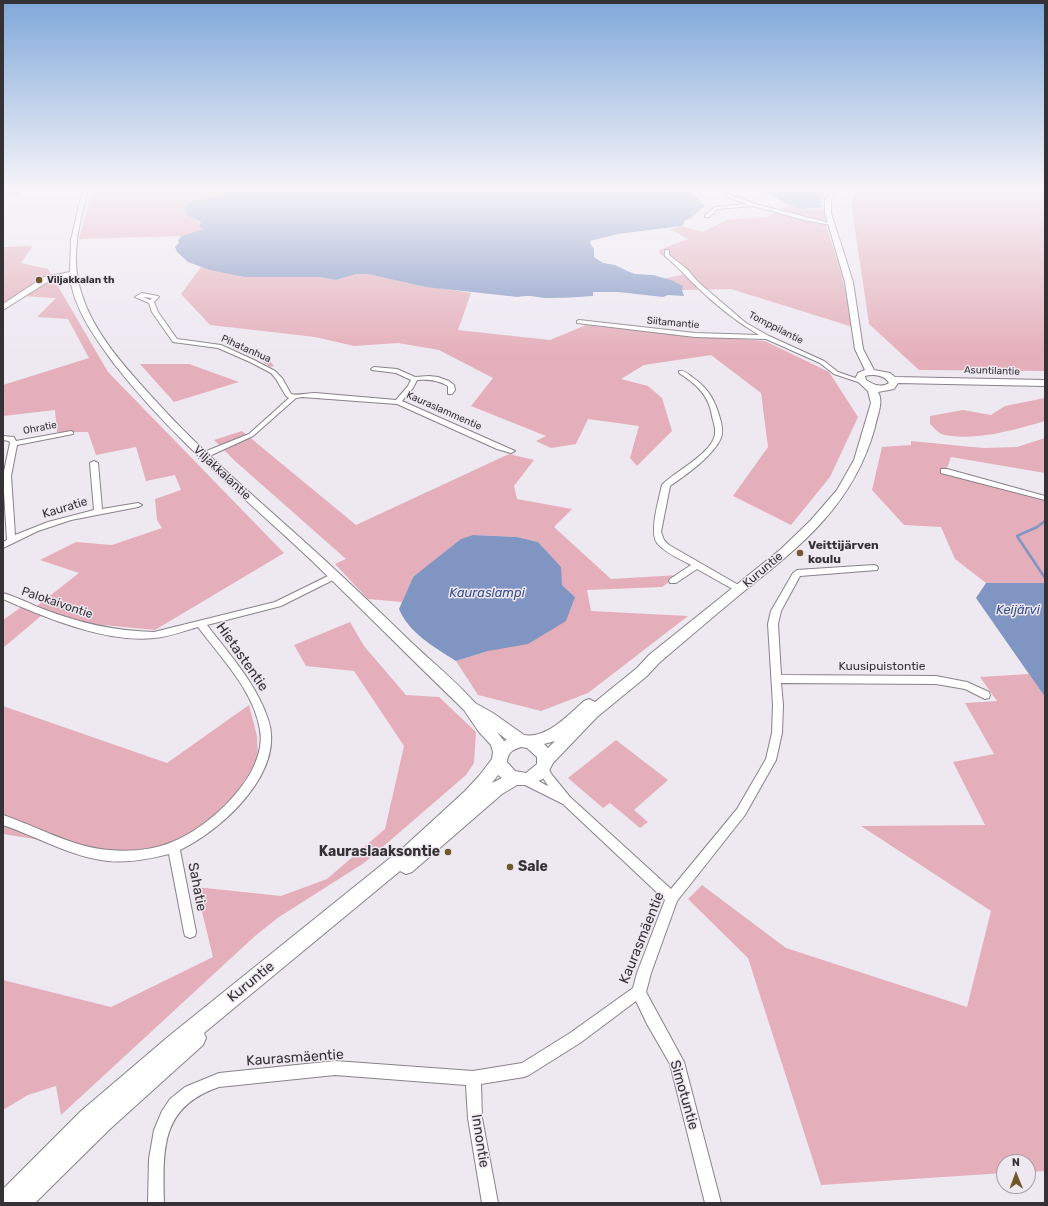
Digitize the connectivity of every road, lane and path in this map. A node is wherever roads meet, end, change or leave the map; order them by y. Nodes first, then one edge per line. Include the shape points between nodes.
1 (75, 244) edge
2 (838, 244) edge
3 (666, 251) dead end
4 (73, 271) junction
5 (152, 302) dead end
6 (3, 308) edge
7 (578, 322) dead end
8 (767, 337) junction
9 (860, 346) junction
10 (374, 369) dead end
11 (681, 372) dead end
12 (871, 373) junction
13 (884, 374) junction
14 (861, 378) junction
15 (414, 379) junction
16 (1045, 384) edge
17 (890, 385) junction
18 (870, 386) junction
19 (450, 393) dead end
20 (294, 397) junction
21 (398, 402) junction
22 (872, 421) junction
23 (71, 433) dead end
24 (3, 438) edge
25 (14, 443) junction
26 (511, 450) dead end
27 (202, 456) junction
28 (94, 463) dead end
29 (944, 471) dead end
30 (1045, 498) edge
31 (138, 505) dead end
32 (98, 511) junction
33 (10, 541) junction
34 (3, 545) edge
35 (697, 565) junction
36 (874, 568) dead end
37 (334, 576) junction
38 (674, 582) dead end
39 (739, 589) junction
40 (3, 596) edge
41 (201, 624) junction
42 (654, 659) junction
43 (777, 679) junction
44 (985, 695) dead end
45 (469, 706) junction
46 (525, 742) junction
47 (499, 757) junction
48 (544, 764) junction
49 (519, 779) junction
50 (566, 800) junction
51 (3, 820) edge
52 (174, 847) junction
53 (672, 898) junction
54 (190, 932) dead end
55 (639, 992) junction
56 (473, 1078) junction
57 (5, 1203) edge
58 (19, 1203) edge
59 (156, 1203) edge
60 (490, 1203) edge
61 (713, 1203) edge

1 - 4 main road, Viljakkalantie
2 - 9 main road via 850,282
3 - 8 street, Tomppilantie via 667,255 732,314
4 - 6 main road via 47,279
4 - 27 main road, Viljakkalantie via 77,292 106,348 145,396
5 - 20 street, Pihatanhua via 155,312 175,341 219,346 252,361 273,372 288,395
7 - 8 street, Siitamantie via 695,335
8 - 14 street, Tomppilantie via 822,362 843,376
9 - 12 main road
9 - 13 main road via 872,364
10 - 15 street via 397,371
11 - 35 street via 703,388 715,406 719,436 709,450 678,478 666,485 657,532 660,541 666,547
12 - 13 main road
12 - 14 main road
13 - 17 main road
14 - 18 main road
15 - 19 street via 427,376 445,381 451,386
15 - 21 street via 411,387
16 - 17 main road, Asuntilantie via 939,381
17 - 18 main road, Asuntilantie
17 - 22 main road, Kuruntie via 884,407
18 - 22 main road, Kuruntie via 877,403
20 - 21 street, Kauraslammentie via 315,394
20 - 27 street via 251,435
21 - 26 street, Kauraslammentie via 500,448
22 - 39 main road, Kuruntie via 865,447 853,473 835,500 800,538
23 - 25 street, Ohratie
24 - 25 street via 11,439
25 - 33 street via 7,476
27 - 37 main road, Viljakkalantie
28 - 32 street
29 - 30 street
31 - 32 street, Kauratie
32 - 33 street, Kauratie via 53,523
33 - 34 street, Kauratie
35 - 38 street
35 - 39 street
36 - 43 street, Kaurasmäentie via 798,573 776,611 773,624
37 - 41 street, Palokaivontie via 278,604
37 - 45 main road, Viljakkalantie
39 - 42 main road, Kuruntie
40 - 41 street, Palokaivontie via 74,624 118,634 154,635
41 - 52 street, Hietastentie via 255,698 266,732 266,744 263,759 236,801 206,828
42 - 46 main road, Kuruntie via 635,668 552,736
42 - 48 main road, Kuruntie via 592,713
43 - 44 street, Kuusipuistontie via 936,680 967,686
43 - 53 street, Kaurasmäentie via 777,733 771,760 741,812
45 - 46 main road, Viljakkalantie
45 - 47 main road, Viljakkalantie via 497,742
46 - 47 main road via 505,747
46 - 48 main road via 538,746 543,752
47 - 49 main road via 503,772
47 - 57 main road, Kuruntie via 485,781 411,851 176,1043 89,1119
48 - 49 main road via 538,774
48 - 50 street via 548,778
49 - 50 street
49 - 58 main road, Kuruntie via 496,789 438,840 184,1048 103,1120
50 - 53 street
51 - 52 street, Hietastentie via 92,854 124,856
52 - 54 street, Sahatie
53 - 55 street, Kaurasmäentie
55 - 56 street, Kaurasmäentie via 575,1038 524,1070
55 - 61 street, Simotuntie via 677,1062
56 - 59 street, Kaurasmäentie via 335,1068 219,1080 204,1085 184,1096 168,1114 157,1157
56 - 60 street, Innontie via 475,1118

